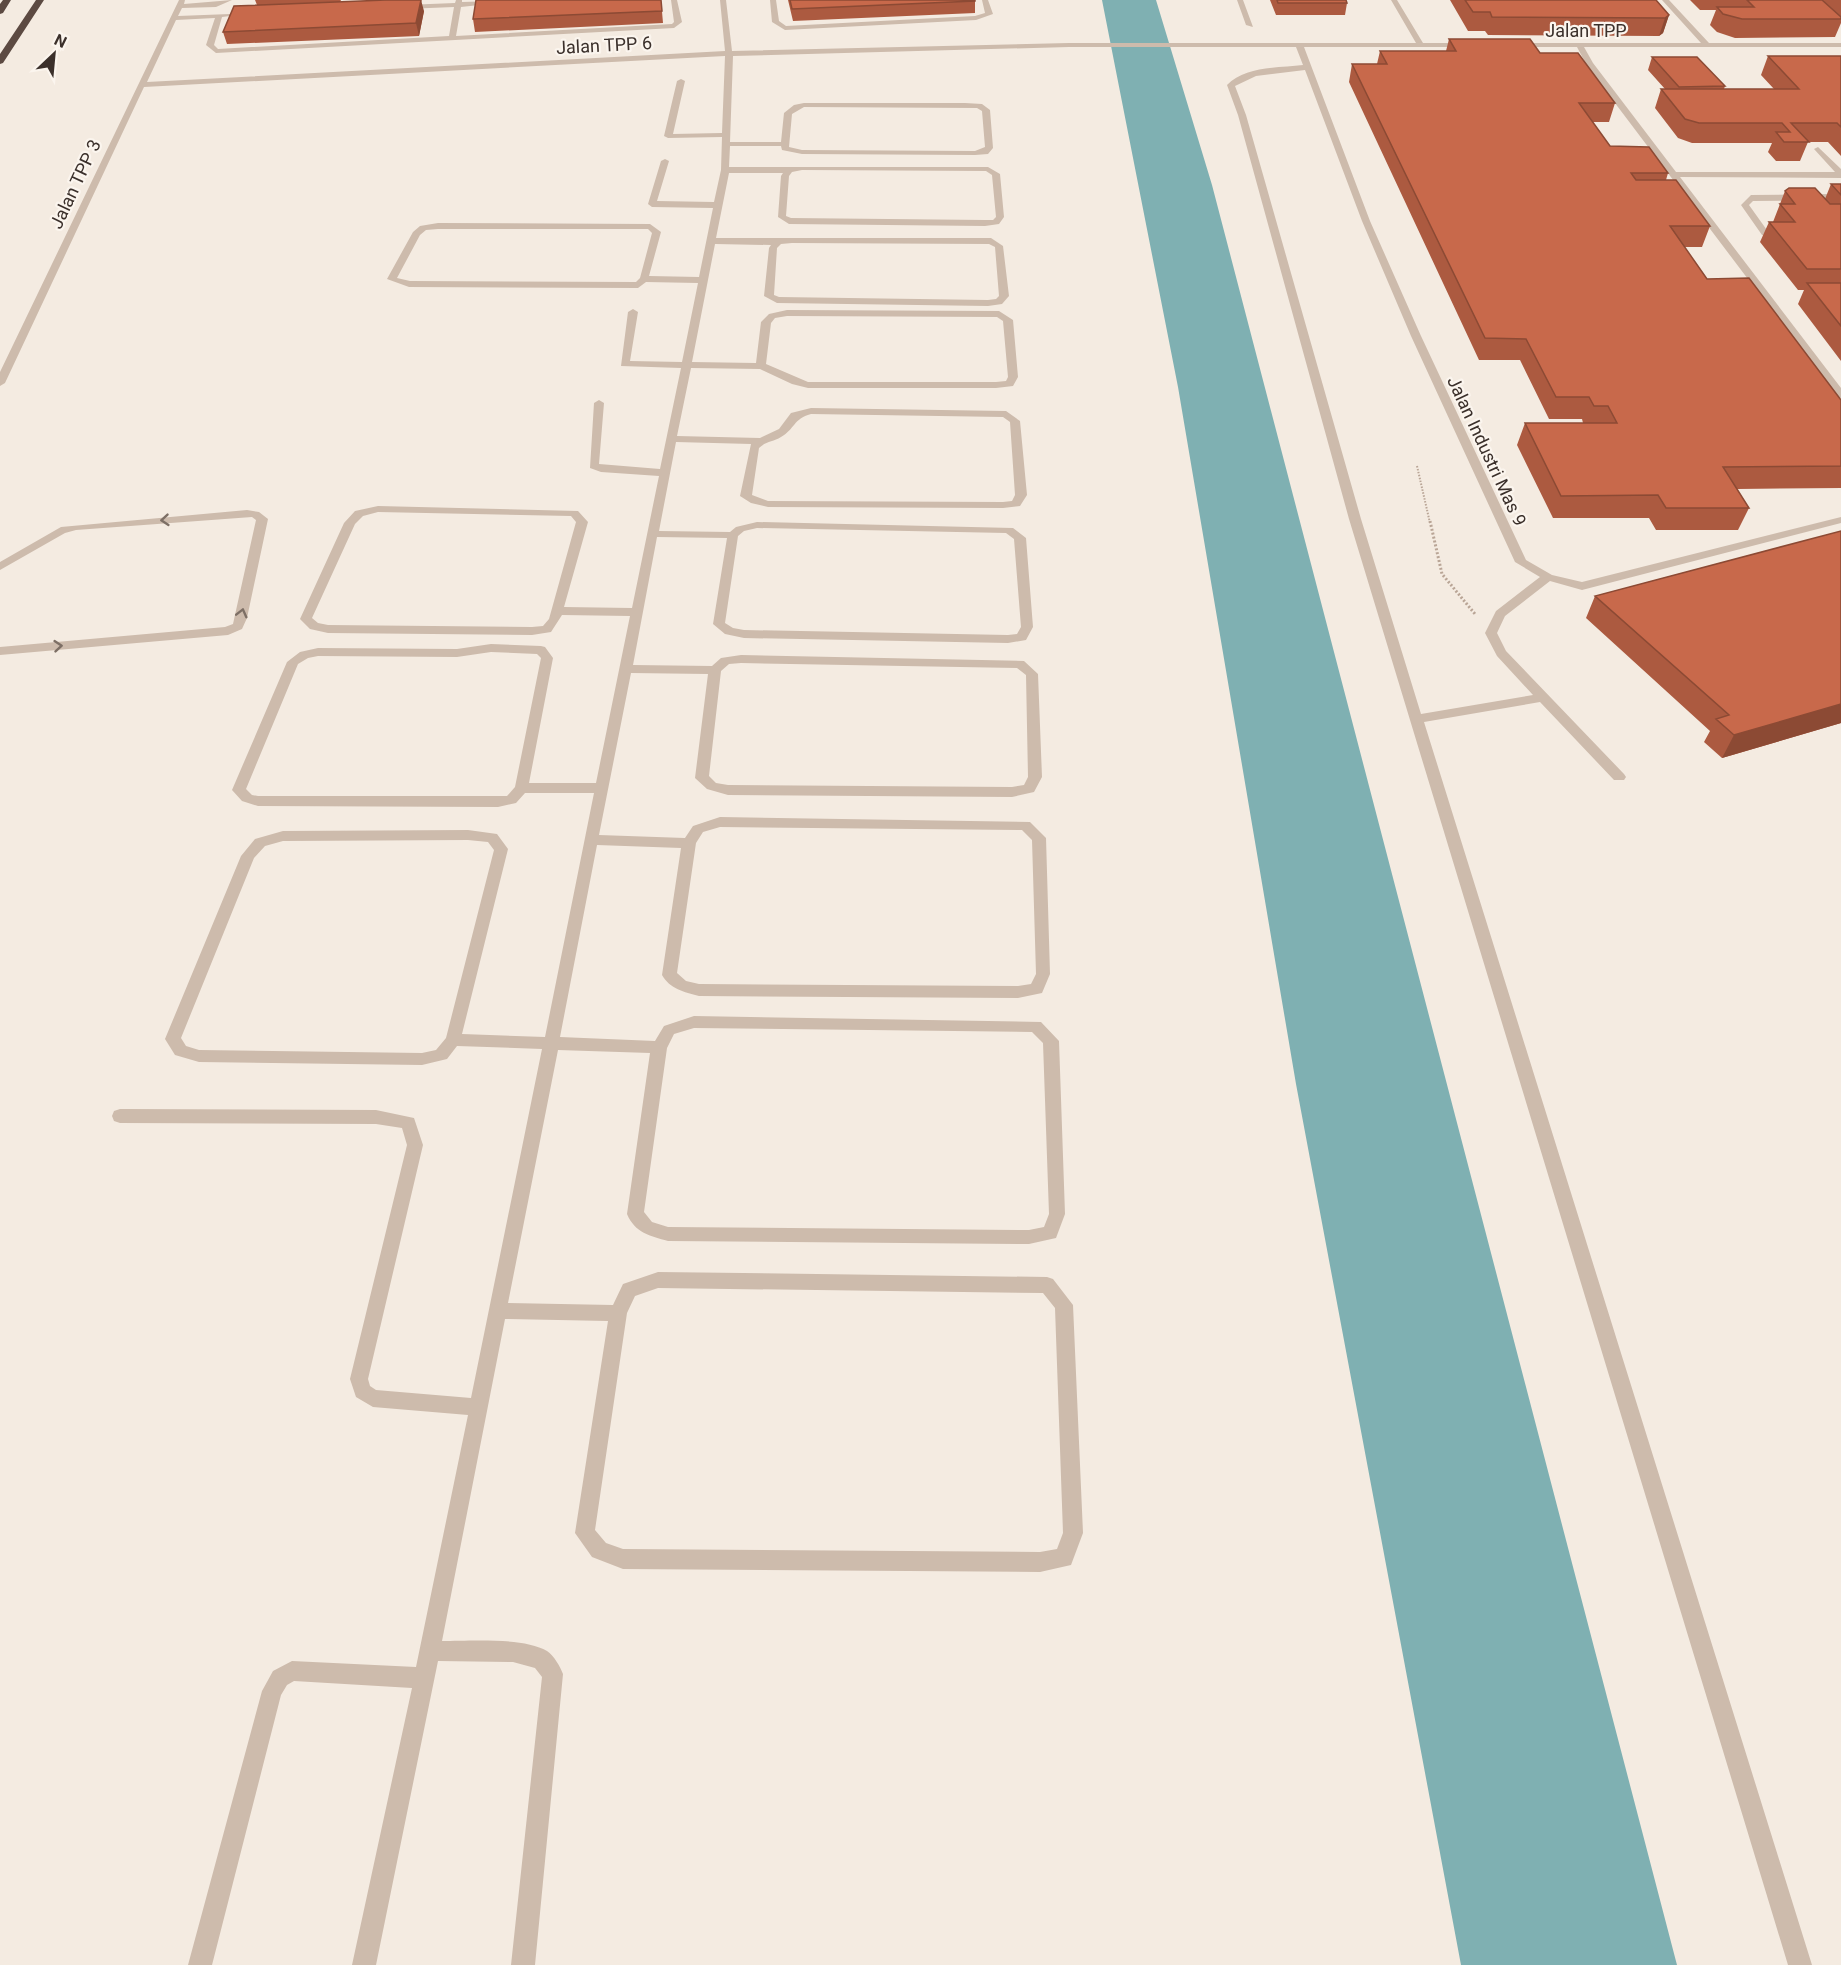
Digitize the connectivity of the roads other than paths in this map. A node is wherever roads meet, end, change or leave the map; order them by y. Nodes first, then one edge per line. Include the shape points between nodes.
1 (8, 0) edge
2 (40, 0) edge
3 (229, 0) edge
4 (674, 0) edge
5 (723, 0) edge
6 (774, 0) edge
7 (985, 0) edge
8 (1240, 0) edge
9 (1394, 0) edge
10 (1665, 0) edge
11 (459, 2) edge
12 (180, 3) edge
13 (503, 3) edge
14 (398, 7) edge
15 (0, 11) edge
16 (243, 15) edge
17 (219, 16) junction
18 (174, 18) junction
19 (1250, 25) dead end
20 (452, 38) junction
21 (1299, 45) junction
22 (1420, 45) junction
23 (1477, 45) edge
24 (1511, 45) edge
25 (1580, 45) junction
26 (1707, 45) junction
27 (1841, 45) edge
28 (729, 54) junction
29 (0, 61) edge
30 (1307, 67) junction
31 (681, 81) dead end
32 (140, 85) junction
33 (727, 140) junction
34 (785, 144) junction
35 (1818, 149) edge
36 (665, 161) dead end
37 (725, 170) junction
38 (789, 170) junction
39 (1672, 174) junction
40 (1841, 174) edge
41 (1826, 175) junction
42 (718, 205) junction
43 (1765, 233) dead end
44 (711, 241) junction
45 (778, 242) junction
46 (644, 279) junction
47 (704, 280) junction
48 (633, 312) dead end
49 (687, 366) junction
50 (761, 366) junction
51 (0, 383) edge
52 (1841, 395) edge
53 (599, 403) dead end
54 (672, 439) junction
55 (760, 441) junction
56 (665, 473) junction
57 (1841, 520) edge
58 (1825, 524) junction
59 (653, 534) junction
60 (733, 535) junction
61 (1841, 535) edge
62 (0, 568) edge
63 (1548, 578) junction
64 (558, 611) junction
65 (638, 612) junction
66 (0, 651) edge
67 (626, 669) junction
68 (715, 670) junction
69 (1543, 697) junction
70 (1416, 719) junction
71 (1619, 777) dead end
72 (520, 788) junction
73 (602, 788) junction
74 (592, 840) junction
75 (689, 843) junction
76 (453, 1040) junction
77 (552, 1042) junction
78 (659, 1047) junction
79 (120, 1116) dead end
80 (498, 1311) junction
81 (618, 1313) junction
82 (479, 1407) junction
83 (430, 1651) junction
84 (424, 1678) junction
85 (200, 1965) edge
86 (364, 1965) edge
87 (523, 1965) edge
88 (1800, 1965) edge

1 - 15 highway
2 - 29 highway
3 - 12 street via 216,4
4 - 20 street via 678,22 674,26
5 - 28 street
6 - 7 street via 776,22 785,28 976,18 989,14
8 - 19 street
9 - 22 street
10 - 26 street
11 - 13 street
11 - 14 street
11 - 20 street
12 - 18 street, Jalan TPP 3
16 - 17 street
17 - 18 street
17 - 20 street via 210,45 216,51
18 - 32 street, Jalan TPP 3
21 - 22 street
21 - 28 street, Jalan TPP 6 via 1069,45
21 - 30 street, Jalan Industri Mas 9
22 - 23 street
24 - 25 street, Jalan TPP
25 - 26 street, Jalan TPP
25 - 39 street
26 - 27 street, Jalan TPP
28 - 32 street, Jalan TPP 6
28 - 33 street
30 - 63 street, Jalan Industri Mas 9 via 1366,220 1507,533 1521,562
30 - 70 street via 1249,75 1231,85
31 - 33 street via 669,136
32 - 51 street, Jalan TPP 3
33 - 34 street
33 - 37 street
34 - 34 street via 785,148 802,152 975,153 989,148 986,110 965,105 792,106 788,111
35 - 40 street
36 - 42 street via 652,204
37 - 38 street
37 - 42 street
38 - 38 street via 988,169 996,174 1000,217 996,222 986,223 789,221 782,217 785,176
39 - 41 street
39 - 52 street
40 - 41 street
41 - 43 street via 1838,191 1832,197 1751,198 1745,205
42 - 44 street
44 - 45 street
44 - 47 street
45 - 45 street via 773,248 769,296 777,300 988,303 999,302 1004,296 999,246 991,241
46 - 46 street via 657,232 650,227 484,226 423,228 392,279 409,284 627,286 638,285
46 - 47 street
47 - 49 street
48 - 49 street via 626,364
49 - 50 street
49 - 54 street
50 - 50 street via 808,386 996,385 1009,384 1013,377 1008,320 999,314 771,316 766,322
53 - 56 street via 594,466 601,470
54 - 55 street
54 - 56 street
55 - 55 street via 783,431 795,415 811,411 1006,414 1015,421 1021,495 1016,504 1003,505 768,504 746,496 754,447
56 - 59 street
57 - 58 street, Jalan Industri Mas 9
58 - 61 street
58 - 63 street, Jalan Industri Mas 9 via 1582,586
59 - 60 street
59 - 65 street
60 - 60 street via 758,525 1009,530 1020,538 1028,627 1022,637 1008,639 729,631 720,624
66 -> 62 street via 228,631 238,626 262,519 247,513 76,527 61,530
63 - 69 street via 1500,614 1491,633 1501,653
64 - 64 street via 547,630 532,632 328,629 314,626 306,619 350,523 359,513 378,509 574,513 582,522
64 - 65 street
65 - 67 street
67 - 68 street
67 - 73 street
68 - 68 street via 725,661 741,659 1020,664 1032,674 1035,777 1029,789 1012,792 728,790 712,786 702,778
69 - 70 street
69 - 71 street
70 - 88 street
72 - 72 street via 547,658 541,650 491,648 457,653 304,655 293,662 239,790 258,801 498,802 511,800
72 - 73 street
73 - 74 street
74 - 75 street
74 - 77 street
75 - 75 street via 698,829 720,822 1025,825 1039,838 1043,974 1036,989 1018,992 699,990 681,985 669,975
76 - 76 street via 441,1055 422,1059 199,1056 181,1050 173,1039 248,856 260,842 283,836 492,837 501,849
76 - 77 street
77 - 78 street
77 - 80 street
78 - 78 street via 669,1030 694,1022 1036,1026 1051,1041 1057,1215 1050,1233 1029,1237 668,1234 647,1228 635,1214
79 - 82 street via 376,1117 408,1123 415,1145 359,1379 362,1391 373,1398
80 - 81 street
80 - 82 street
81 - 81 street via 629,1290 658,1280 1047,1285 1064,1305 1073,1533 1064,1558 1041,1563 623,1559 599,1550 585,1533
82 - 83 street
83 - 84 street
83 - 87 street via 513,1652 541,1659 553,1674
84 - 85 street via 292,1671 280,1678 272,1691
84 - 86 street

